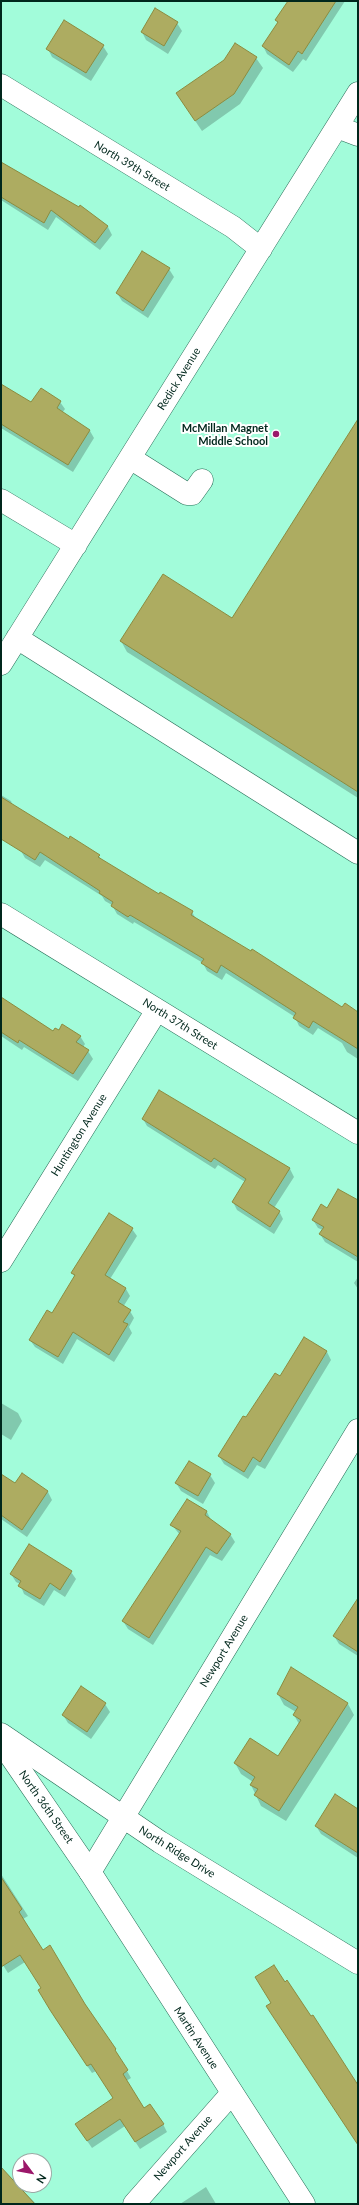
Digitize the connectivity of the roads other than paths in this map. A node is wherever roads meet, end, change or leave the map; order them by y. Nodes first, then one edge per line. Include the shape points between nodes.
1 (1, 85) edge
2 (358, 93) edge
3 (337, 127) junction
4 (358, 135) edge
5 (261, 249) junction
6 (130, 458) junction
7 (202, 480) dead end
8 (1, 500) edge
9 (76, 545) junction
10 (17, 638) junction
11 (1, 664) edge
12 (358, 853) edge
13 (1, 914) edge
14 (157, 1010) junction
15 (358, 1133) edge
16 (1, 1261) edge
17 (358, 1430) edge
18 (1, 1734) edge
19 (1, 1742) edge
20 (123, 1818) junction
21 (90, 1872) junction
22 (358, 1963) edge
23 (232, 2093) junction
24 (134, 2204) edge
25 (304, 2204) edge

1 - 5 street, North 39th Street via 233,228
2 - 3 street, Redick Avenue
3 - 4 street
3 - 5 street, Redick Avenue
5 - 6 street, Redick Avenue
6 - 7 street via 187,494 192,494
6 - 9 street, Redick Avenue
8 - 9 street
9 - 10 street, Redick Avenue
10 - 11 street, Redick Avenue
10 - 12 street
13 - 14 street, North 37th Street
14 - 15 street, North 37th Street
14 - 16 street, Huntington Avenue
17 - 20 street, Newport Avenue
18 - 20 street, North Ridge Drive
19 - 21 street, North 36th Street
20 - 21 street, Newport Avenue
20 - 22 street, North Ridge Drive
21 - 23 street, Martin Avenue
23 - 24 street, Newport Avenue
23 - 25 street, Martin Avenue

